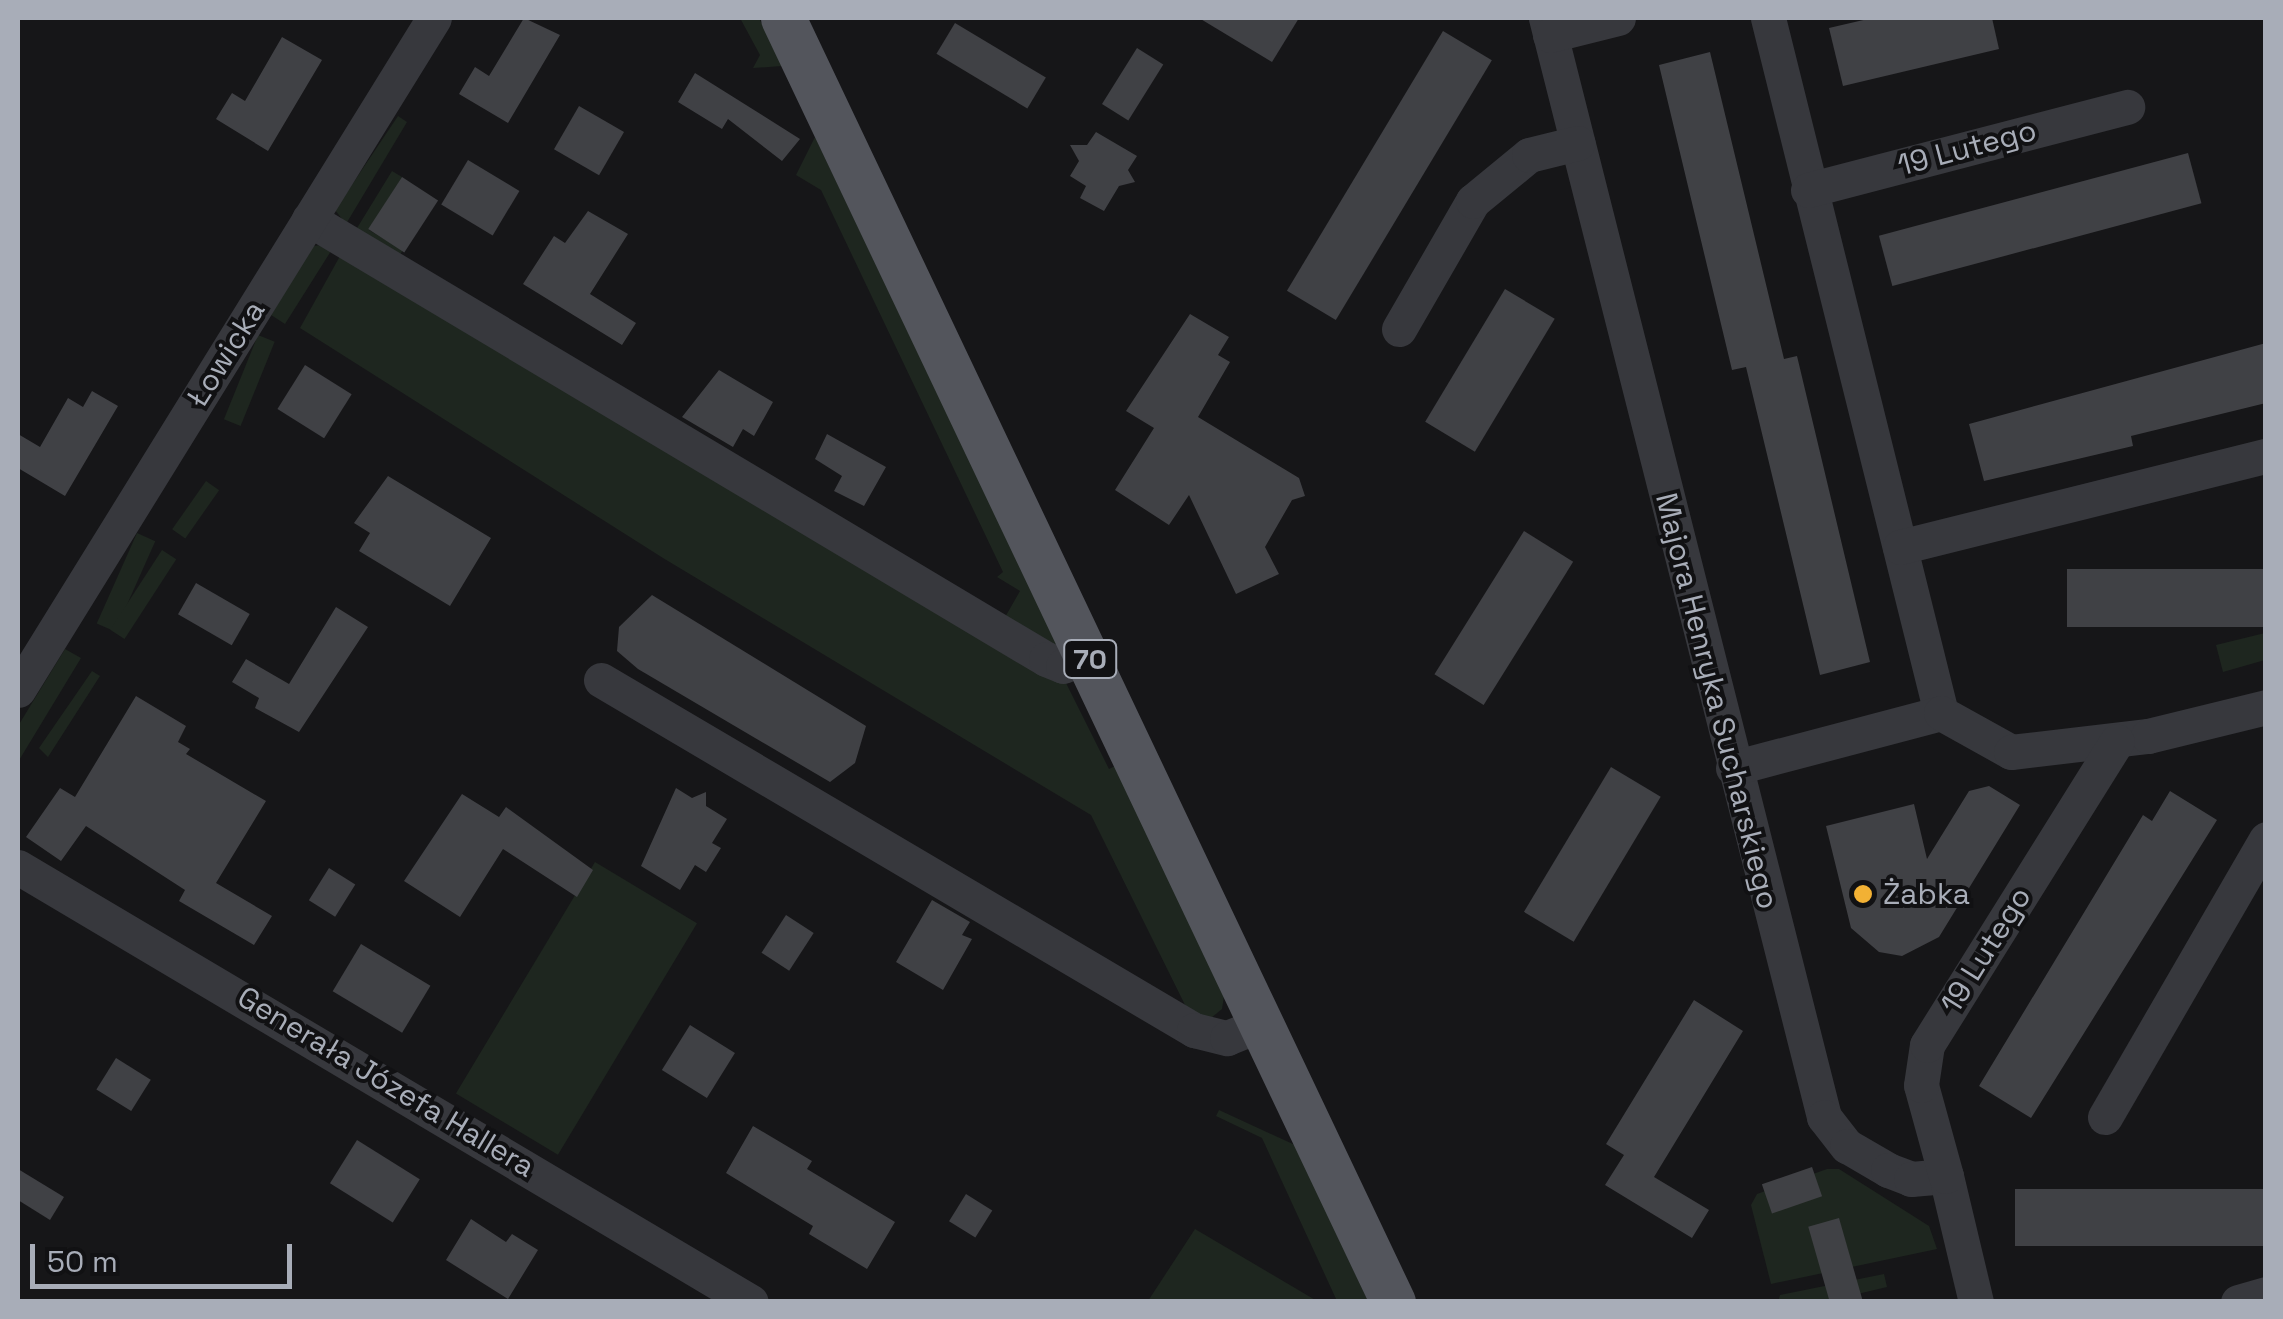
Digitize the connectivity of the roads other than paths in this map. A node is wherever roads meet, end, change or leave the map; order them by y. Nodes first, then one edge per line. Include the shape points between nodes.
1 (434, 18) edge
2 (783, 18) edge
3 (1618, 18) edge
4 (1768, 18) edge
5 (1548, 26) edge
6 (2126, 107) dead end
7 (1578, 143) junction
8 (1808, 190) junction
9 (309, 219) junction
10 (1399, 329) dead end
11 (2266, 456) edge
12 (1900, 546) junction
13 (1088, 655) junction
14 (601, 680) dead end
15 (18, 690) edge
16 (2266, 707) edge
17 (1941, 713) junction
18 (2117, 741) junction
19 (1732, 768) junction
20 (2266, 839) edge
21 (18, 867) edge
22 (1264, 1023) junction
23 (2104, 1117) dead end
24 (1946, 1176) junction
25 (2266, 1294) edge
26 (751, 1302) edge
27 (1394, 1302) edge
28 (1976, 1302) edge
29 (2238, 1302) edge

1 - 9 street, Łowicka
2 - 13 main road, 70
3 - 5 street
4 - 8 street
5 - 7 street, Majora Henryka Sucharskiego
6 - 8 street, 19 Lutego
7 - 10 street via 1529,154 1474,201
7 - 19 street, Majora Henryka Sucharskiego
8 - 12 street
9 - 13 street via 1046,660 1064,666
9 - 15 street, Łowicka
11 - 12 street
12 - 17 street
13 - 22 main road, 70
14 - 22 street via 1194,1030 1228,1038
16 - 18 street
17 - 18 street via 2011,752
17 - 19 street
18 - 24 street, 19 Lutego via 1927,1046 1921,1085
19 - 24 street, Majora Henryka Sucharskiego via 1824,1117 1848,1146 1888,1170 1910,1179
20 - 23 street
21 - 26 street, Generała Józefa Hallera
22 - 27 main road, 70
24 - 28 street
25 - 29 street

